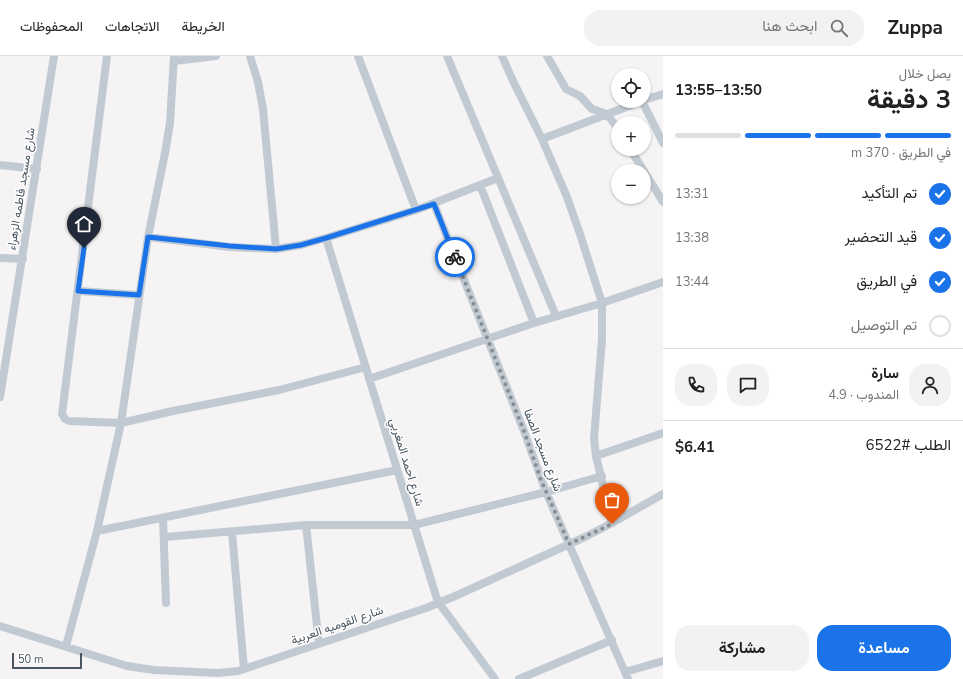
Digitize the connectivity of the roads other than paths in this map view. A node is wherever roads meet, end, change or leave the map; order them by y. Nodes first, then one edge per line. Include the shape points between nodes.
1 (54, 56) edge
2 (107, 56) edge
3 (216, 56) edge
4 (250, 56) edge
5 (358, 56) edge
6 (447, 56) edge
7 (502, 56) edge
8 (547, 56) edge
9 (174, 58) edge
10 (663, 94) edge
11 (651, 98) edge
12 (624, 108) edge
13 (646, 108) edge
14 (607, 114) junction
15 (611, 119) edge
16 (542, 140) junction
17 (663, 143) edge
18 (0, 165) edge
19 (37, 169) junction
20 (498, 178) junction
21 (651, 182) edge
22 (480, 185) junction
23 (663, 202) edge
24 (434, 204) junction
25 (416, 210) junction
26 (148, 237) junction
27 (326, 238) junction
28 (276, 249) junction
29 (0, 258) edge
30 (23, 259) junction
31 (663, 282) edge
32 (78, 291) junction
33 (139, 295) junction
34 (602, 303) junction
35 (556, 316) junction
36 (534, 323) junction
37 (488, 340) junction
38 (366, 367) junction
39 (369, 379) junction
40 (0, 398) edge
41 (121, 423) junction
42 (663, 433) edge
43 (596, 456) junction
44 (397, 470) junction
45 (602, 476) junction
46 (546, 492) junction
47 (663, 494) edge
48 (163, 518) junction
49 (414, 524) junction
50 (612, 524) junction
51 (306, 525) junction
52 (97, 531) junction
53 (232, 532) junction
54 (165, 537) junction
55 (569, 544) junction
56 (439, 603) junction
57 (166, 604) dead end
58 (0, 626) edge
59 (612, 640) junction
60 (319, 644) junction
61 (66, 646) junction
62 (663, 661) edge
63 (244, 669) junction
64 (627, 675) edge
65 (495, 679) edge
66 (519, 679) edge

1 - 19 street, شارع مسجد فاطمه الزهراء
2 - 32 street
3 - 9 street
4 - 28 street via 263,109
5 - 25 street
6 - 20 street
7 - 16 street
8 - 14 street via 566,89 580,96 592,108
9 - 26 street via 170,123
10 - 11 street
12 - 14 street
13 - 17 street
14 - 15 street
14 - 16 street
16 - 34 street via 580,234
18 - 19 street
19 - 30 street, شارع مسجد فاطمه الزهراء
20 - 22 street
20 - 35 street
21 - 23 street
22 - 24 street
22 - 36 street
24 - 25 street
24 - 37 street, شارع مسجد الصفا
25 - 27 street
26 - 28 street
26 - 33 street
27 - 28 street
27 - 38 street, شارع احمد المغربي
29 - 30 street
30 - 40 street, شارع مسجد فاطمه الزهراء
31 - 34 street
32 - 33 street
32 - 41 street via 62,414 69,421
33 - 41 street
34 - 35 street
34 - 43 street via 602,339 594,438
35 - 36 street
36 - 37 street
37 - 39 street
37 - 46 street, شارع مسجد الصفا
38 - 39 street, شارع احمد المغربي
38 - 41 street via 279,390
39 - 44 street, شارع احمد المغربي
41 - 52 street
42 - 43 street
43 - 45 street
44 - 48 street
44 - 49 street, شارع احمد المغربي
45 - 46 street
45 - 50 street
46 - 49 street
46 - 55 street, شارع مسجد الصفا
47 - 50 street, شارع القوميه العربية
48 - 52 street
48 - 54 street
49 - 51 street
49 - 56 street, شارع احمد المغربي
50 - 55 street, شارع القوميه العربية
51 - 53 street
51 - 60 street
52 - 61 street
53 - 54 street
53 - 63 street
54 - 57 street
55 - 56 street, شارع القوميه العربية
55 - 59 street, شارع مسجد الصفا
56 - 60 street, شارع القوميه العربية
56 - 65 street, شارع احمد المغربي
58 - 61 street, شارع القوميه العربية
59 - 64 street, شارع مسجد الصفا
59 - 66 street
60 - 63 street, شارع القوميه العربية
61 - 63 street, شارع القوميه العربية via 146,670 231,673
62 - 64 street

